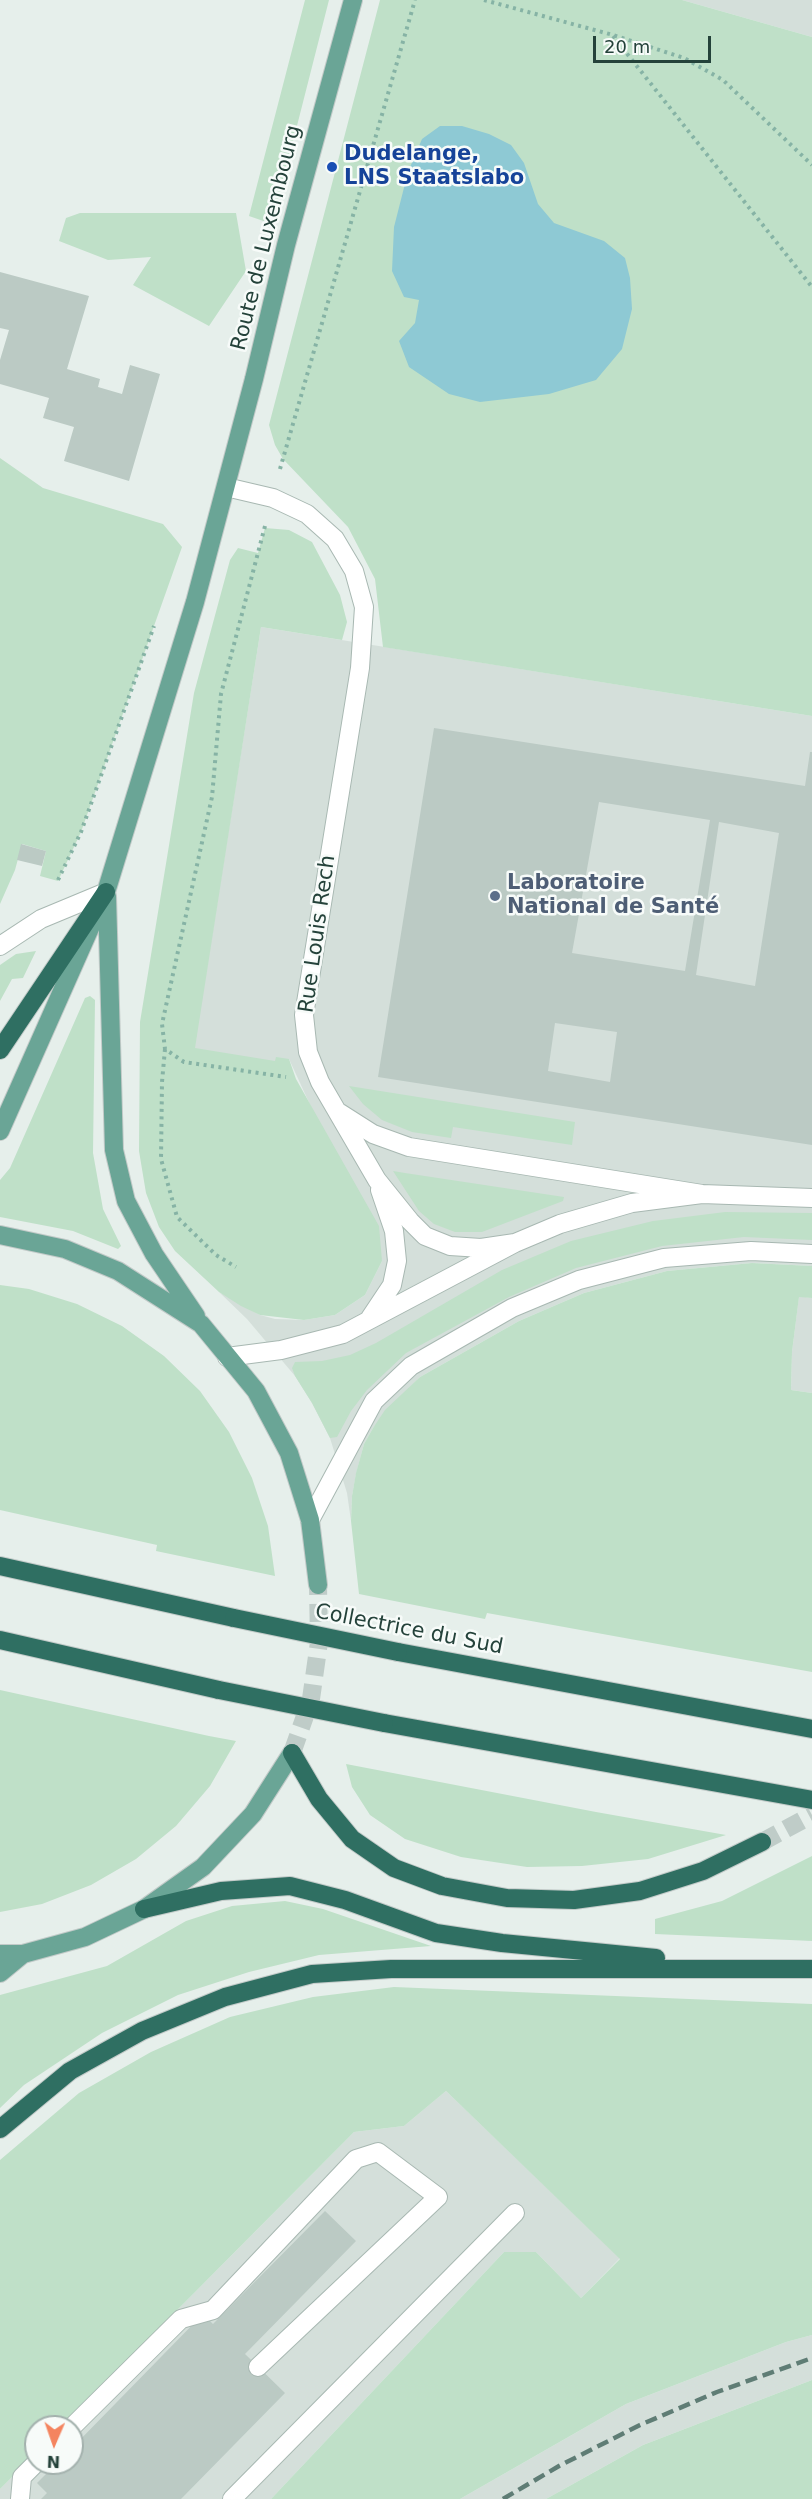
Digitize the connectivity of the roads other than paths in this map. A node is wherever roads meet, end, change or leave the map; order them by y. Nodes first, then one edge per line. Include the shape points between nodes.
1 (353, 0) edge
2 (226, 487) junction
3 (106, 892) junction
4 (0, 946) edge
5 (0, 1050) edge
6 (337, 1112) junction
7 (0, 1131) edge
8 (377, 1180) junction
9 (702, 1194) junction
10 (812, 1198) edge
11 (0, 1235) edge
12 (515, 1243) junction
13 (812, 1254) edge
14 (366, 1323) junction
15 (201, 1324) junction
16 (227, 1357) junction
17 (310, 1520) junction
18 (0, 1566) edge
19 (318, 1585) tunnel mouth
20 (0, 1640) edge
21 (812, 1729) edge
22 (292, 1753) joint
23 (812, 1800) edge
24 (762, 1842) tunnel mouth
25 (144, 1909) junction
26 (0, 1954) edge
27 (23, 1954) junction
28 (760, 1968) junction
29 (812, 1969) edge
30 (0, 1973) edge
31 (0, 2129) edge
32 (515, 2213) dead end
33 (258, 2367) dead end
34 (84, 2415) edge
35 (24, 2475) edge
36 (20, 2499) edge
37 (232, 2499) edge

1 - 2 main road, Route de Luxembourg
2 - 3 main road, Route de Luxembourg
2 - 6 street, Rue Louis Rech via 273,498 307,514 335,539 354,571 364,607 360,668 304,1015 308,1052
3 - 4 street via 40,919
3 - 5 highway
3 - 7 main road
3 - 15 main road via 114,1150 126,1201 154,1254
6 - 8 street
6 - 9 street, Rue Louis Rech via 373,1134 409,1148
8 - 12 street via 425,1236 450,1246 480,1248
8 - 14 street via 394,1231 397,1261 392,1285
9 - 10 street, Rue Louis Rech
9 - 12 street via 632,1203 560,1224
11 - 15 main road via 65,1249 118,1271
12 - 14 street
13 - 17 street via 751,1251 664,1258 579,1280 512,1308 411,1366 374,1401
14 - 16 street via 343,1334 281,1350
15 - 16 main road
16 - 17 main road via 256,1391 289,1453
17 - 19 main road
18 - 21 highway, Collectrice du Sud, bridge via 399,1652
20 - 23 highway, bridge via 384,1723
22 - 24 highway via 319,1799 352,1839 394,1868 442,1886 507,1898 574,1900 640,1891 703,1871
22 - 25 main road via 253,1814 203,1867
25 - 27 main road via 85,1937
25 - 28 highway via 221,1891 290,1886 345,1900 436,1933
26 - 27 main road
27 - 30 main road
28 - 29 highway
28 - 31 highway via 391,1968 312,1974 225,1997 142,2031 70,2071
32 - 37 street
33 - 34 street via 438,2197 378,2152 356,2159 213,2310 181,2319
35 - 36 street

